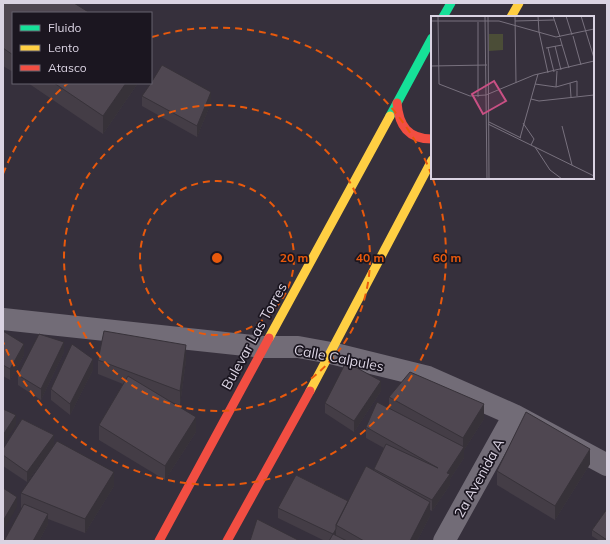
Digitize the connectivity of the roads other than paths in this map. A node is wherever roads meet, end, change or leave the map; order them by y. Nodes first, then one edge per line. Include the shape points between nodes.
1 (451, 3) edge
2 (518, 3) edge
3 (444, 16) edge
4 (512, 16) edge
5 (431, 40) edge
6 (397, 103) junction
7 (431, 139) edge
8 (431, 162) edge
9 (3, 318) edge
10 (263, 347) junction
11 (331, 353) junction
12 (514, 415) junction
13 (607, 465) edge
14 (159, 541) edge
15 (227, 541) edge
16 (444, 541) edge

1 - 3 street
2 - 4 street
5 - 6 street, Bulevar Las Torres
6 - 7 street via 397,113 407,131 415,137
6 - 10 street, Bulevar Las Torres
8 - 11 street
9 - 10 street, Calle Calpules
10 - 11 street, Calle Calpules via 298,347
10 - 14 street, Bulevar Las Torres
11 - 12 street, Calle Calpules via 428,377
11 - 15 street
12 - 13 street, Calle Calpules
12 - 16 street, 2a Avenida A

